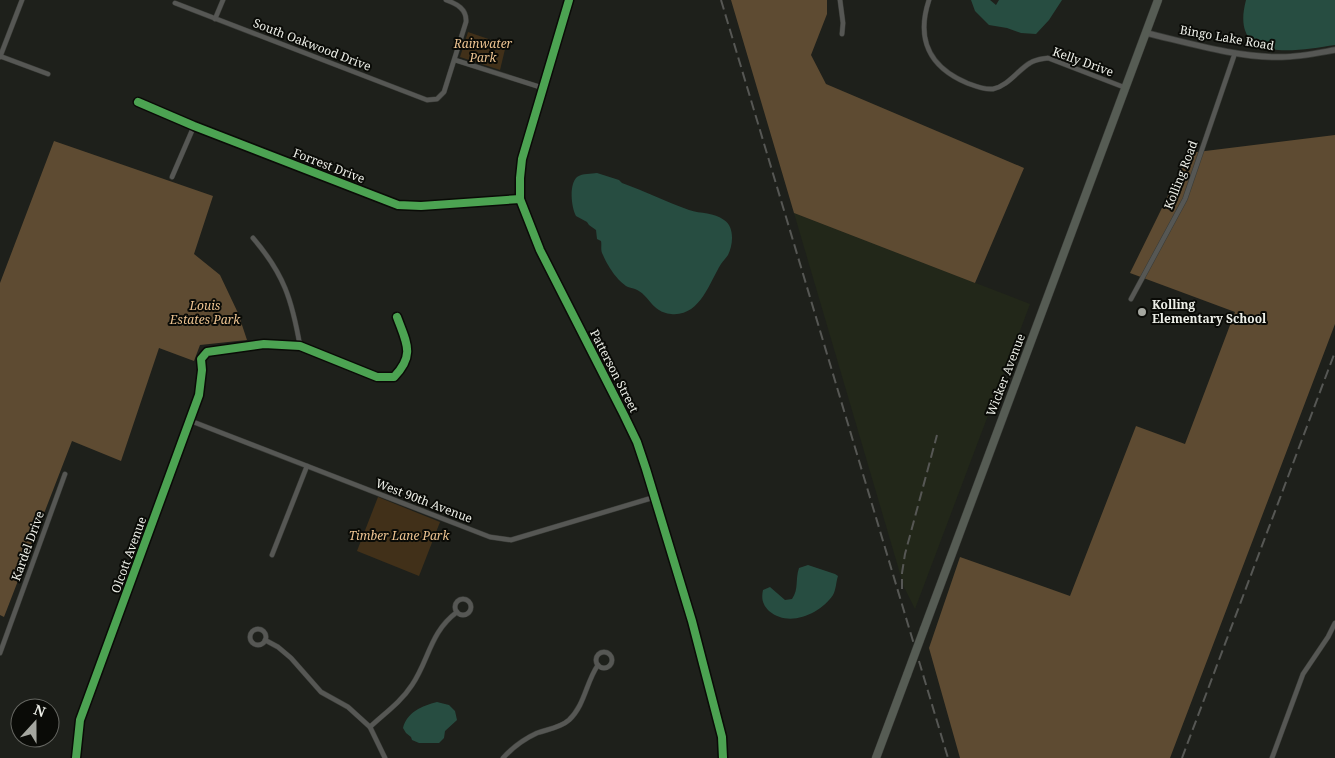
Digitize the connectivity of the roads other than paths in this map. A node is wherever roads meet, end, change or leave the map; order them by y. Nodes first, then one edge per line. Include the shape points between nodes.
1 (22, 0) edge
2 (223, 0) edge
3 (446, 0) edge
4 (569, 0) edge
5 (840, 0) edge
6 (929, 0) edge
7 (1158, 0) edge
8 (175, 3) dead end
9 (215, 19) junction
10 (1146, 33) junction
11 (842, 34) dead end
12 (1335, 50) edge
13 (1235, 53) junction
14 (0, 57) edge
15 (454, 60) junction
16 (48, 74) dead end
17 (543, 88) junction
18 (1126, 88) junction
19 (138, 102) dead end
20 (194, 126) junction
21 (172, 178) dead end
22 (520, 199) junction
23 (253, 238) dead end
24 (1131, 299) dead end
25 (397, 318) dead end
26 (300, 346) junction
27 (191, 421) junction
28 (307, 466) junction
29 (66, 474) dead end
30 (654, 496) junction
31 (272, 555) dead end
32 (457, 612) dead end
33 (1335, 623) edge
34 (266, 640) dead end
35 (0, 653) edge
36 (598, 665) dead end
37 (370, 727) junction
38 (76, 758) edge
39 (385, 758) edge
40 (503, 758) edge
41 (723, 758) edge
42 (876, 758) edge
43 (1272, 758) edge

1 - 14 street
2 - 9 street
3 - 15 street via 459,6 466,17
4 - 17 street, Patterson Street
5 - 11 street
6 - 18 street, Kelly Drive via 923,34 935,61 952,76 983,89 993,89 1036,59 1048,58
7 - 10 highway, Wicker Avenue
8 - 9 street, South Oakwood Drive
9 - 15 street, South Oakwood Drive via 421,98 432,99 442,95
10 - 13 street, Bingo Lake Road
10 - 18 highway, Wicker Avenue
12 - 13 street, Bingo Lake Road via 1284,58
13 - 24 street, Kolling Road via 1185,199
14 - 16 street
15 - 17 street
17 - 22 street, Patterson Street via 522,159
18 - 42 highway, Wicker Avenue, bridge
19 - 20 street, Forrest Drive
20 - 21 street
20 - 22 street, Forrest Drive via 398,205
22 - 30 street, Patterson Street via 540,250 637,442
23 - 26 street via 281,276 294,314
25 - 26 street via 408,356 394,377 377,378
26 - 27 street, Olcott Avenue via 264,344 207,352 201,359 199,395
27 - 28 street, West 90th Avenue
27 - 38 street, Olcott Avenue via 80,720
28 - 30 street, West 90th Avenue via 490,537 510,540
28 - 31 street
29 - 35 street, Kardel Drive
30 - 41 street, Patterson Street via 692,621 722,736
32 - 37 street via 433,639 412,685 392,709
33 - 43 street via 1303,674
34 - 37 street via 291,658 321,692 348,707
36 - 40 street via 581,703 569,720 528,737
37 - 39 street

